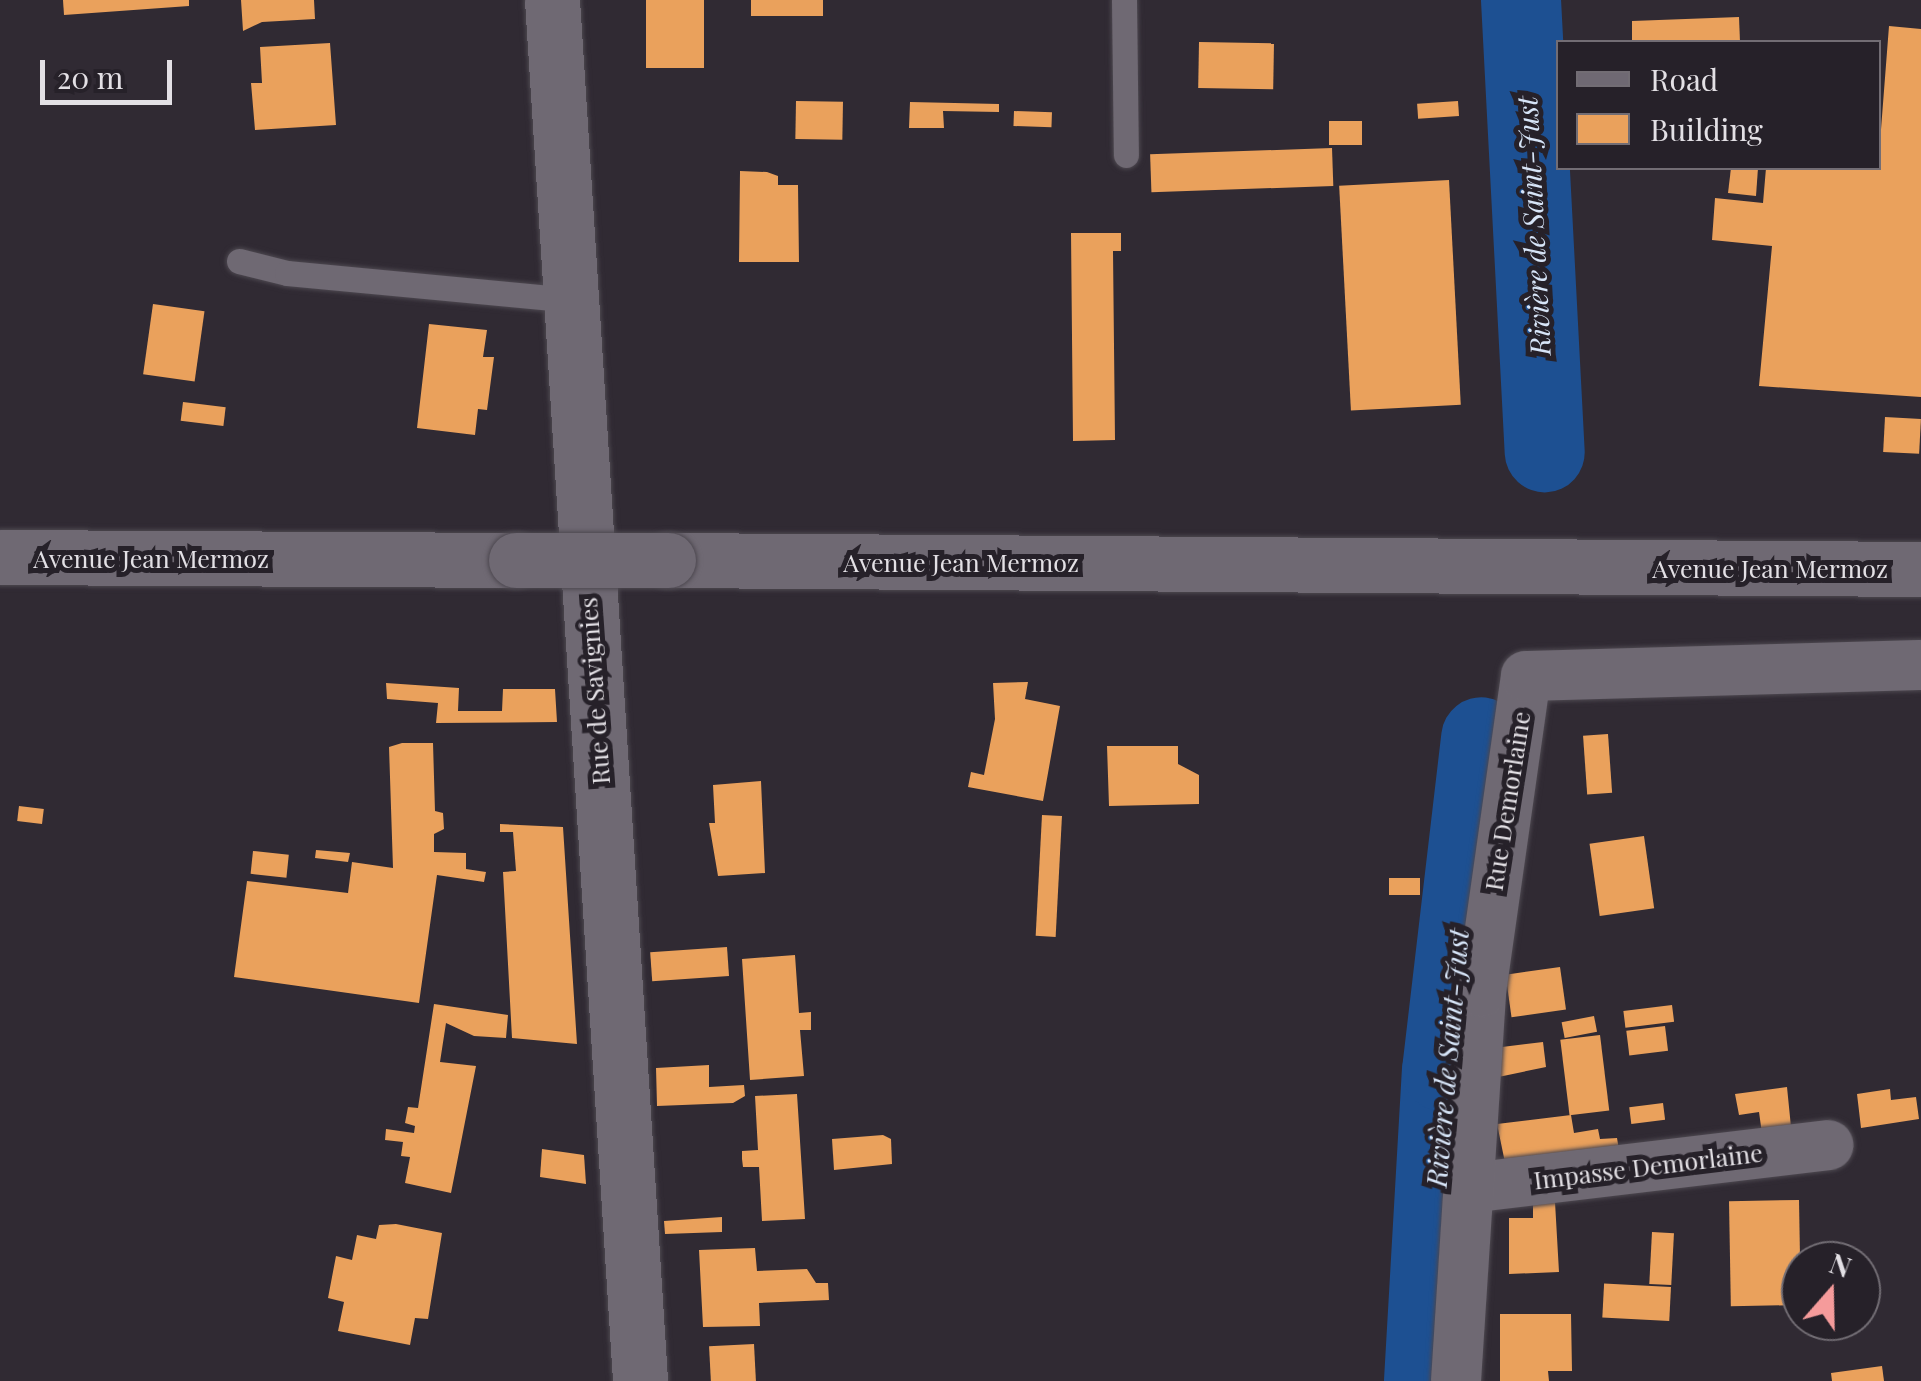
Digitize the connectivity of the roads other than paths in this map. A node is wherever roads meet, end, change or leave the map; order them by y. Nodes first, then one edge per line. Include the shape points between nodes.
1 (552, 0) edge
2 (1124, 0) edge
3 (1126, 154) dead end
4 (240, 261) dead end
5 (570, 300) junction
6 (7, 557) edge
7 (1921, 569) edge
8 (1921, 665) edge
9 (1828, 1144) dead end
10 (1468, 1188) junction
11 (640, 1381) edge
12 (1456, 1381) edge

1 - 5 main road, Rue de Savignies
2 - 3 lane
4 - 5 lane via 287,273
5 - 11 main road, Rue de Savignies
6 - 7 main road, Avenue Jean Mermoz, bridge
8 - 10 street, Rue Demorlaine via 1526,676 1485,945
9 - 10 street, Impasse Demorlaine
10 - 12 street, Rue Demorlaine

